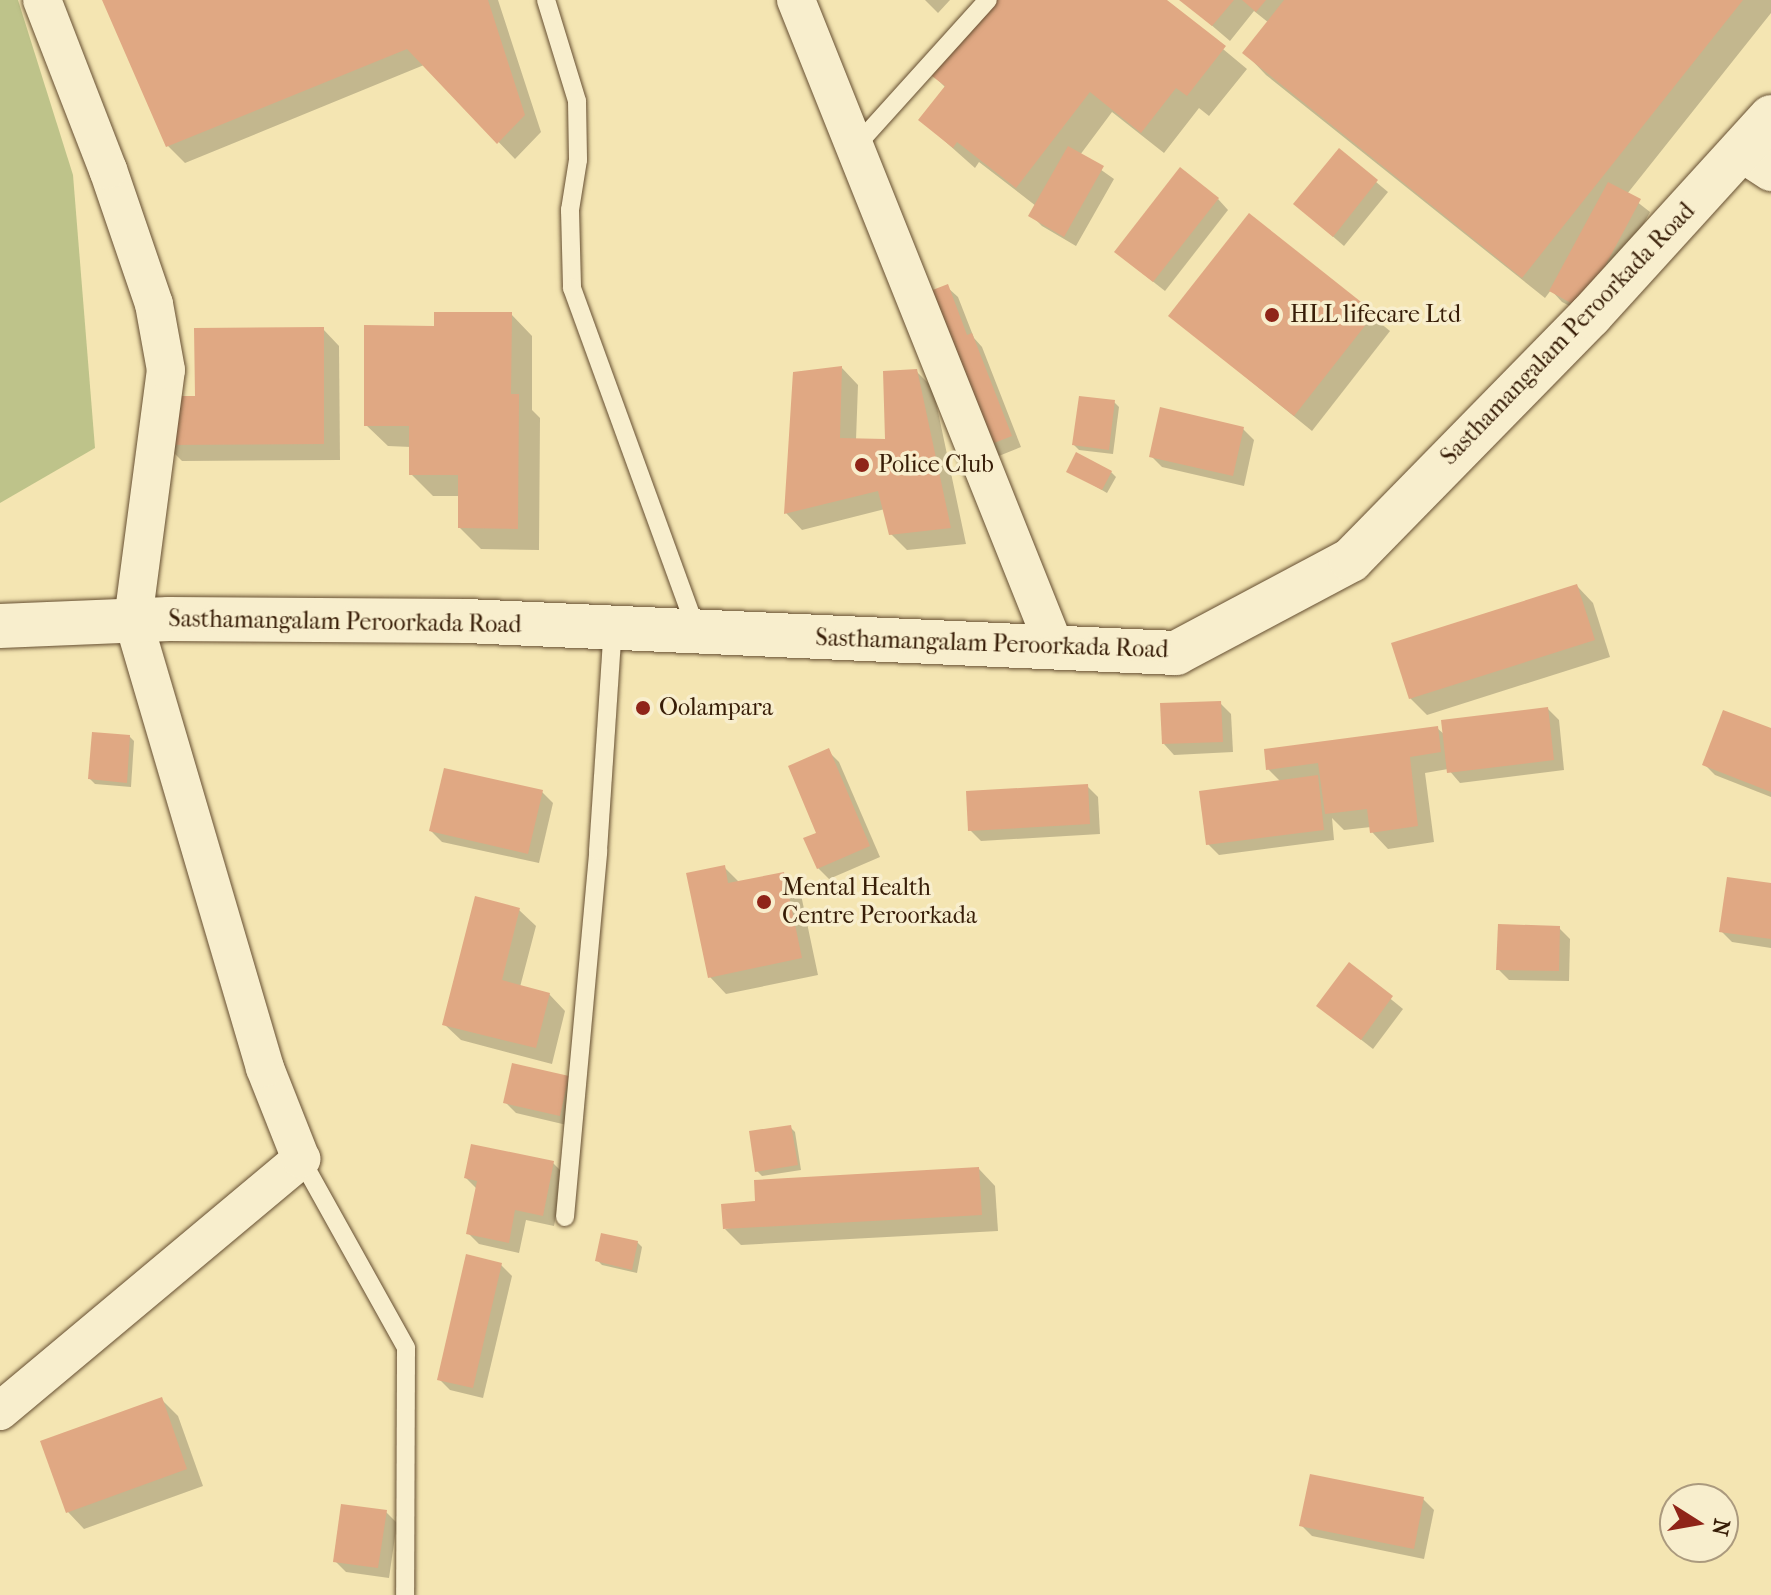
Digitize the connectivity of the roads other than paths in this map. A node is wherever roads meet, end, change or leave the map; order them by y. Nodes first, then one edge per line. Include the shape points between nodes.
1 (42, 0) edge
2 (546, 0) edge
3 (796, 0) edge
4 (988, 0) edge
5 (1771, 117) edge
6 (855, 147) junction
7 (1755, 162) edge
8 (133, 620) junction
9 (0, 626) edge
10 (613, 628) junction
11 (697, 632) junction
12 (1055, 648) junction
13 (301, 1159) junction
14 (565, 1217) dead end
15 (0, 1411) edge
16 (405, 1595) edge

1 - 8 street via 154,304 166,370
2 - 11 lane via 577,101 578,160 570,210 575,298
3 - 6 street
4 - 6 lane
5 - 7 street, Sasthamangalam Peroorkada Road
6 - 12 street
7 - 12 street, Sasthamangalam Peroorkada Road via 1590,316 1351,560 1176,653
8 - 9 street, Sasthamangalam Peroorkada Road
8 - 10 street, Sasthamangalam Peroorkada Road via 466,621
8 - 13 street via 265,1068
10 - 11 street, Sasthamangalam Peroorkada Road
10 - 14 lane
11 - 12 street, Sasthamangalam Peroorkada Road
13 - 15 street
13 - 16 lane via 406,1348

